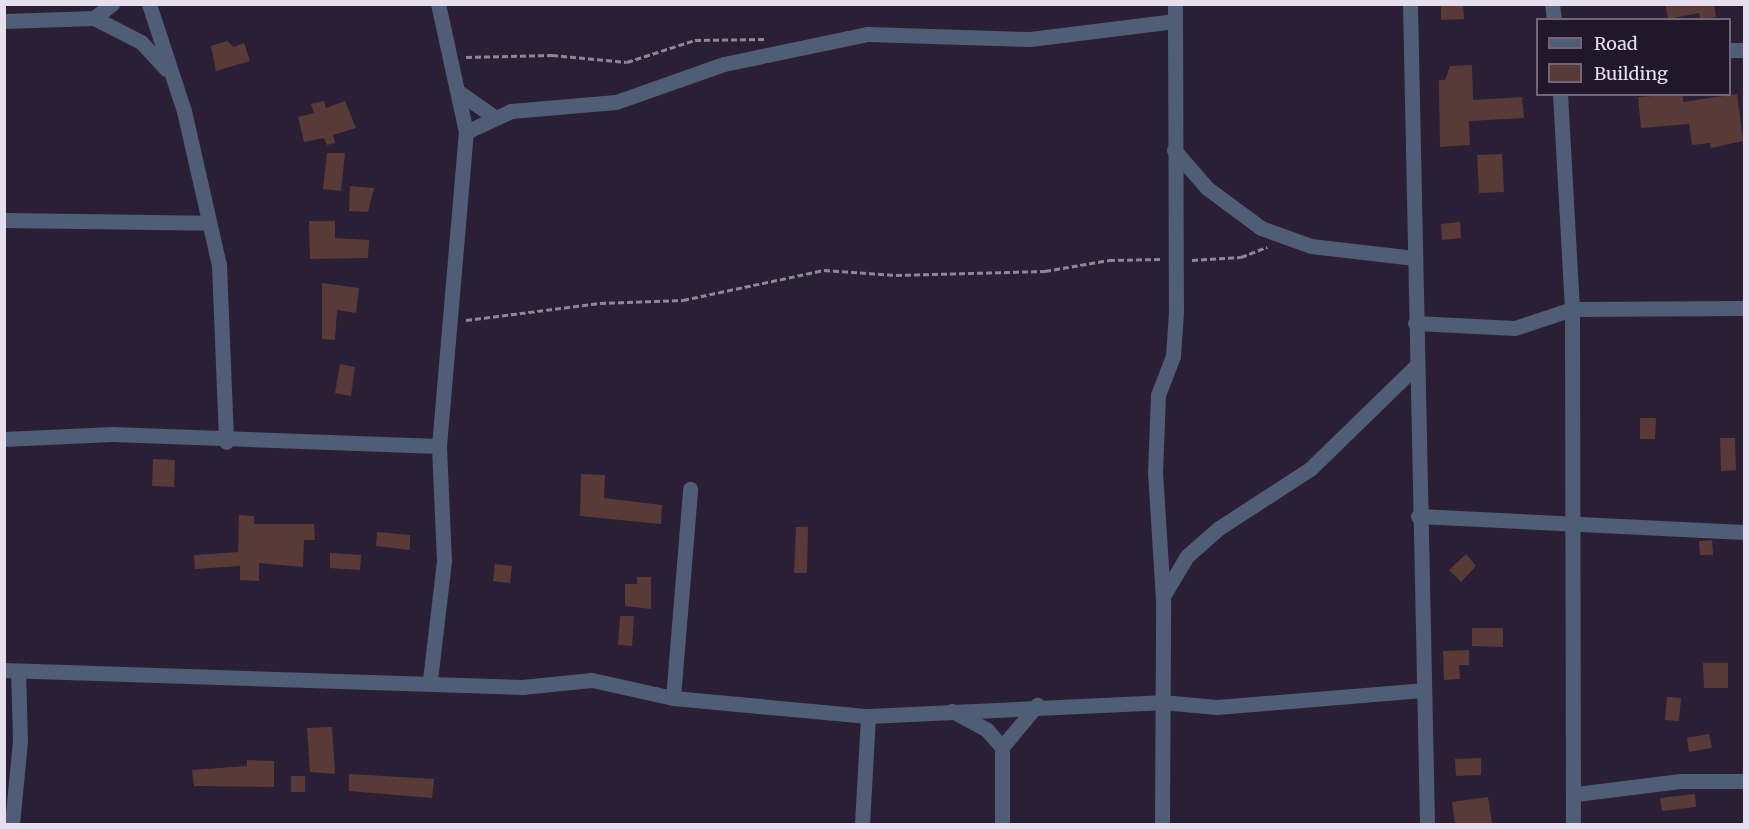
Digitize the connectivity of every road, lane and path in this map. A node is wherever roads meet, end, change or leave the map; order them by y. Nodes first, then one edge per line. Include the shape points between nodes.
1 (112, 4) edge
2 (149, 4) edge
3 (438, 4) edge
4 (1175, 4) edge
5 (1410, 4) edge
6 (94, 18) junction
7 (4, 21) edge
8 (1175, 21) junction
9 (795, 49) junction
10 (452, 57) junction
11 (170, 73) junction
12 (460, 93) junction
13 (1560, 96) edge
14 (493, 116) junction
15 (466, 132) junction
16 (1174, 150) junction
17 (4, 220) edge
18 (209, 223) junction
19 (1281, 235) junction
20 (1174, 258) junction
21 (1413, 258) junction
22 (1744, 308) edge
23 (1572, 309) junction
24 (452, 321) junction
25 (1415, 323) junction
26 (1417, 365) junction
27 (4, 439) edge
28 (226, 442) junction
29 (440, 446) junction
30 (690, 489) dead end
31 (1418, 516) junction
32 (1574, 526) junction
33 (1744, 532) edge
34 (1163, 599) junction
35 (11, 670) edge
36 (430, 680) junction
37 (1422, 690) junction
38 (673, 698) junction
39 (1161, 702) junction
40 (1037, 705) junction
41 (952, 711) junction
42 (868, 716) junction
43 (1002, 747) junction
44 (1744, 781) edge
45 (1576, 794) junction
46 (12, 825) edge
47 (862, 825) edge
48 (1002, 825) edge
49 (1162, 825) edge
50 (1428, 825) edge
51 (1573, 825) edge

1 - 6 street
2 - 11 street
3 - 10 street
4 - 8 street
5 - 21 street
6 - 7 street
6 - 11 street via 141,42
8 - 9 street via 1030,39 868,34
8 - 16 street
9 - 10 path via 743,36 695,40 627,62 575,56
9 - 14 street via 724,64 615,102
10 - 12 street
11 - 18 street via 202,178
12 - 14 street
12 - 15 street
13 - 23 street
14 - 15 street
15 - 24 street via 458,179
16 - 19 street via 1239,213
16 - 20 street
17 - 18 street
18 - 28 street via 225,332
19 - 20 path via 1241,257
19 - 21 street via 1311,246
20 - 24 path via 1109,260 1045,271 896,275 824,270 683,300 600,303
20 - 34 street via 1173,356 1158,394 1155,473
21 - 25 street
22 - 23 street
23 - 25 street via 1515,328
23 - 32 street
24 - 29 street
25 - 26 street
26 - 31 street
26 - 34 street via 1310,469 1219,528 1187,556
27 - 28 street via 112,434
28 - 29 street
29 - 36 street via 444,561
30 - 38 street
31 - 32 street
31 - 37 street
32 - 33 street
32 - 45 street
34 - 39 street
35 - 36 street
35 - 46 street via 20,741
36 - 38 street via 522,687 592,680
37 - 39 street via 1217,707
37 - 50 street
38 - 42 street
39 - 40 street
39 - 49 street
40 - 41 street
40 - 43 street
41 - 42 street
41 - 43 street via 987,730
42 - 47 street
43 - 48 street
44 - 45 street via 1680,781
45 - 51 street

